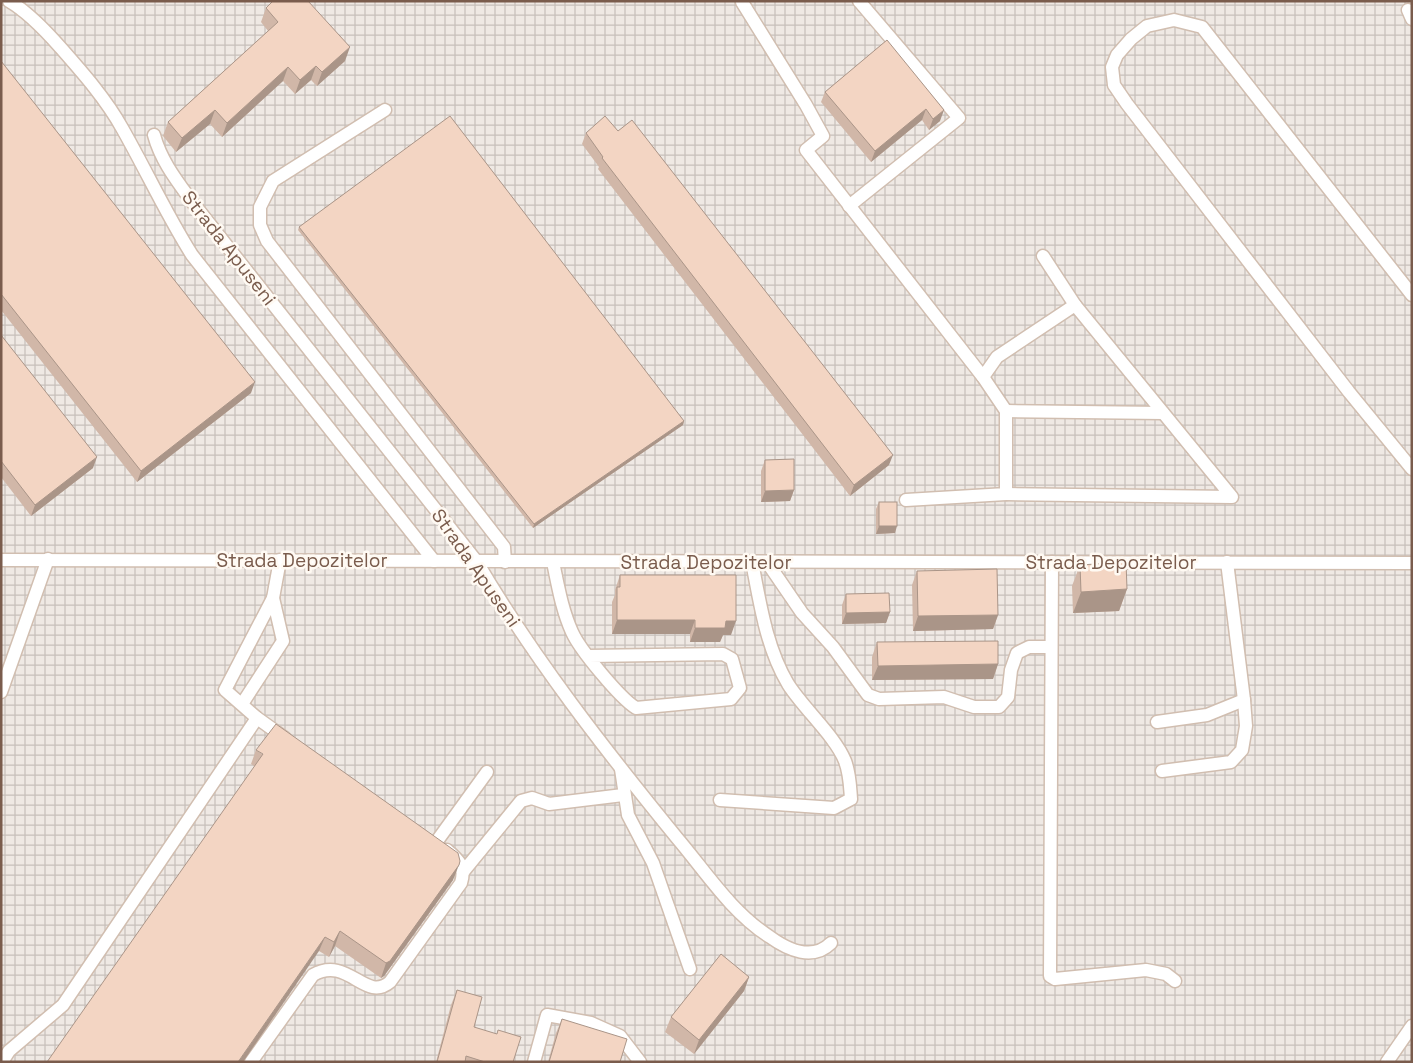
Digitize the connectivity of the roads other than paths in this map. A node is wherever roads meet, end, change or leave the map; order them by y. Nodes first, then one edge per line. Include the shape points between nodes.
1 (9, 1) edge
2 (859, 1) edge
3 (742, 2) edge
4 (385, 110) dead end
5 (154, 135) dead end
6 (849, 206) junction
7 (1042, 256) dead end
8 (1412, 295) edge
9 (1075, 305) junction
10 (983, 377) junction
11 (1006, 411) junction
12 (1163, 413) junction
13 (1412, 470) edge
14 (1006, 494) junction
15 (906, 500) dead end
16 (1, 560) edge
17 (48, 560) junction
18 (280, 560) junction
19 (434, 561) junction
20 (477, 562) junction
21 (505, 562) junction
22 (553, 562) junction
23 (752, 562) junction
24 (767, 562) junction
25 (1052, 562) junction
26 (1227, 562) junction
27 (1412, 563) edge
28 (273, 598) junction
29 (1051, 647) junction
30 (589, 656) junction
31 (1, 692) edge
32 (1244, 700) junction
33 (242, 704) junction
34 (257, 718) junction
35 (1157, 722) dead end
36 (298, 746) edge
37 (621, 769) junction
38 (1162, 771) dead end
39 (487, 772) dead end
40 (623, 795) junction
41 (720, 800) dead end
42 (463, 872) junction
43 (831, 944) dead end
44 (690, 969) dead end
45 (1175, 981) dead end
46 (1412, 1026) edge
47 (4, 1053) edge
48 (251, 1062) edge
49 (534, 1062) edge
50 (640, 1062) edge
51 (1387, 1062) edge

1 - 19 street, Strada Apuseni via 19,7 84,73 122,126 165,211 192,255
2 - 6 street via 959,118
3 - 6 street via 823,136 806,150
4 - 21 street via 273,181 260,207 260,225 267,241 504,547
5 - 20 street, Strada Apuseni via 159,152 193,203
6 - 10 street
7 - 9 street
8 - 13 street via 1202,27 1174,20 1147,26 1117,55 1112,67 1114,85
9 - 10 street via 998,357
9 - 12 street
10 - 11 street
11 - 12 street
11 - 14 street
12 - 14 street via 1232,497
14 - 15 street
16 - 17 street, Strada Depozitelor
17 - 18 street, Strada Depozitelor
17 - 31 street
18 - 19 street, Strada Depozitelor
18 - 28 street
19 - 20 street, Strada Depozitelor
20 - 21 street, Strada Depozitelor
20 - 37 street, Strada Apuseni via 501,603
21 - 22 street, Strada Depozitelor
22 - 23 street, Strada Depozitelor
22 - 30 street via 573,634
23 - 24 street, Strada Depozitelor
23 - 41 street via 764,625 778,662 788,684 844,760 850,799 834,808
24 - 25 street, Strada Depozitelor
24 - 29 street via 802,613 833,647 868,695 879,699 944,697 974,707 999,707 1008,696 1017,653 1029,647
25 - 26 street, Strada Depozitelor
25 - 29 street
26 - 27 street, Strada Depozitelor
26 - 32 street
28 - 33 street via 283,641
28 - 33 street via 225,688
29 - 45 street via 1050,976 1146,970 1166,974
30 - 30 street via 723,654 732,659 740,688 731,698 636,708 624,701
32 - 35 street via 1207,715
32 - 38 street via 1246,726 1242,750 1231,762
33 - 34 street
34 - 36 street
34 - 47 street via 63,1005
37 - 40 street
37 - 43 street, Strada Apuseni via 727,900 754,926 797,951 816,953
39 - 42 street via 433,839 460,860
40 - 42 street via 549,804 532,798 521,801
40 - 44 street via 628,815 653,863
42 - 48 street via 461,883 390,982 374,988 338,969 313,975
46 - 51 street
49 - 50 street via 547,1015 591,1023 620,1036

